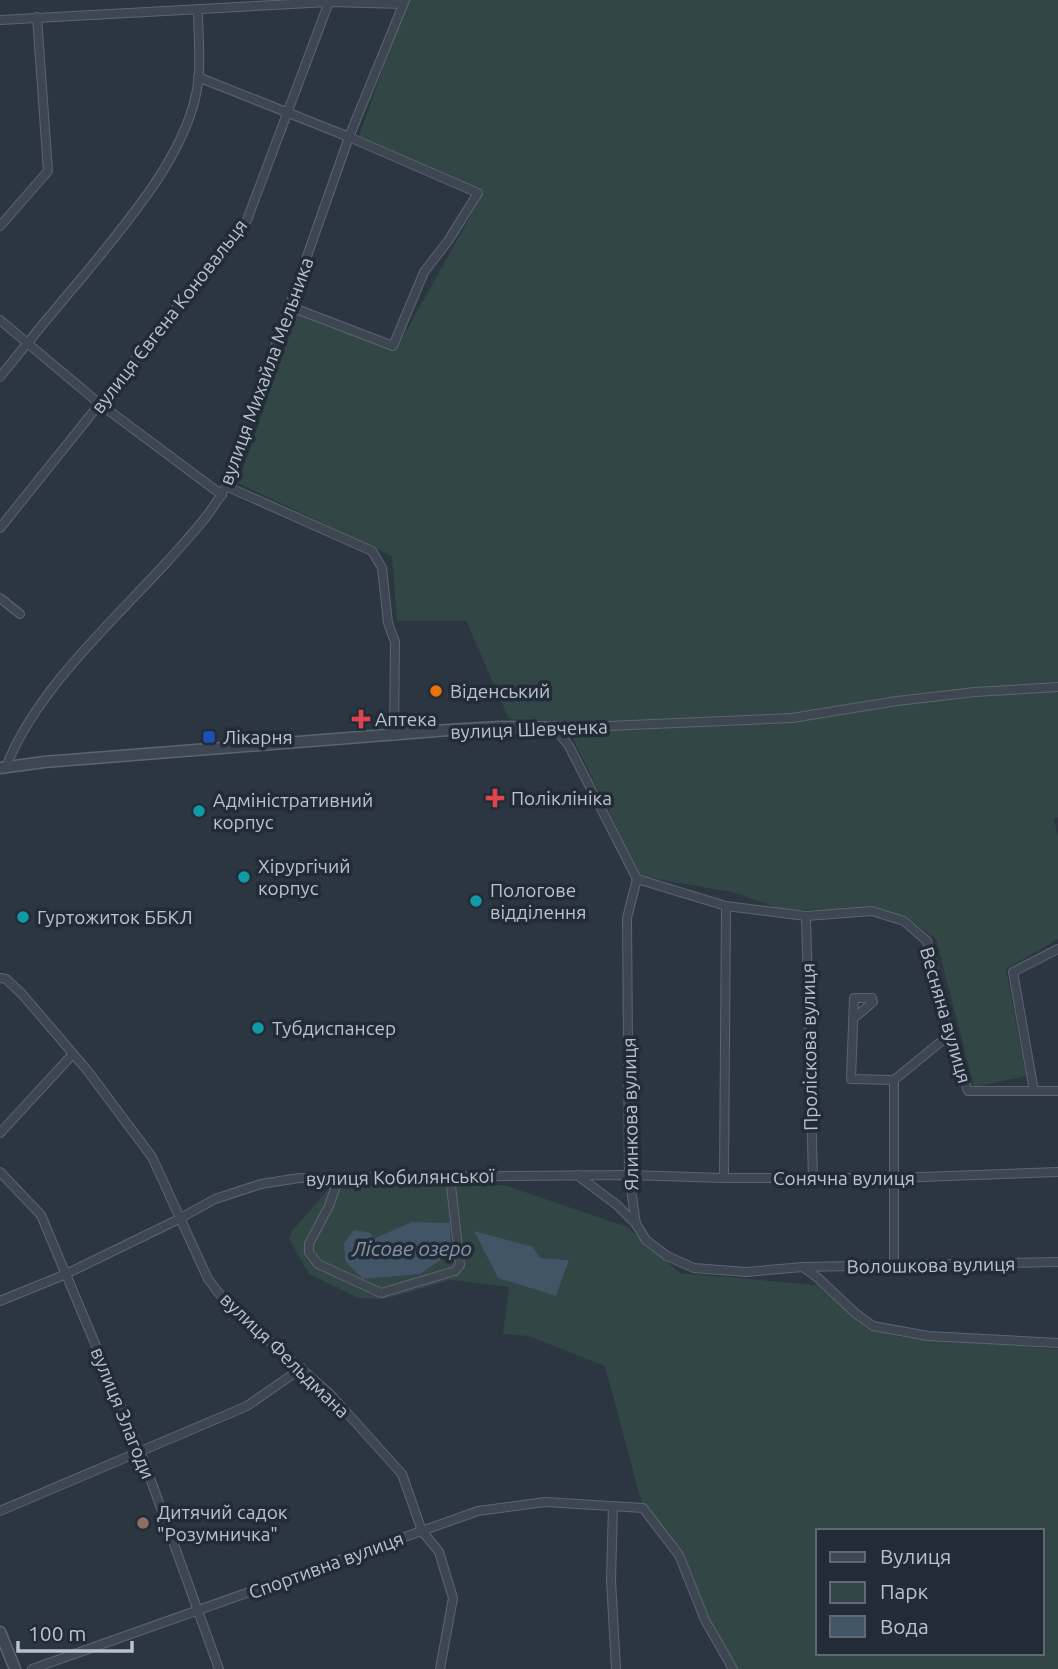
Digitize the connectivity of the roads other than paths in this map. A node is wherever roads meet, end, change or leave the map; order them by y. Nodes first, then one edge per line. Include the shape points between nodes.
1 (329, 2) junction
2 (404, 2) edge
3 (198, 9) junction
4 (37, 16) junction
5 (0, 20) edge
6 (198, 77) junction
7 (288, 111) junction
8 (349, 137) junction
9 (0, 226) edge
10 (291, 307) junction
11 (0, 320) edge
12 (28, 343) junction
13 (0, 377) edge
14 (100, 404) junction
15 (224, 491) junction
16 (0, 528) edge
17 (0, 598) edge
18 (20, 614) dead end
19 (1058, 687) edge
20 (558, 728) junction
21 (394, 736) junction
22 (3, 767) edge
23 (637, 879) junction
24 (726, 906) junction
25 (806, 916) junction
26 (1058, 949) edge
27 (0, 978) edge
28 (854, 1018) dead end
29 (949, 1035) junction
30 (72, 1055) junction
31 (894, 1080) junction
32 (1034, 1091) junction
33 (1058, 1091) edge
34 (0, 1133) edge
35 (0, 1172) edge
36 (1058, 1172) edge
37 (577, 1175) junction
38 (629, 1175) junction
39 (339, 1177) junction
40 (450, 1177) junction
41 (724, 1178) junction
42 (813, 1178) junction
43 (893, 1178) junction
44 (179, 1219) junction
45 (636, 1224) junction
46 (1058, 1262) edge
47 (894, 1266) junction
48 (803, 1267) junction
49 (66, 1274) junction
50 (0, 1301) edge
51 (1058, 1343) edge
52 (302, 1368) junction
53 (141, 1453) junction
54 (613, 1506) junction
55 (0, 1511) edge
56 (422, 1531) junction
57 (198, 1612) junction
58 (0, 1633) edge
59 (15, 1669) edge
60 (32, 1669) edge
61 (219, 1669) edge
62 (440, 1669) edge
63 (616, 1669) edge
64 (733, 1669) edge

1 - 2 street
1 - 3 street
1 - 7 street, вулиця Євгена Коновальця
2 - 8 street, вулиця Михайла Мельника
3 - 4 street
3 - 6 street
4 - 5 street
4 - 9 street via 48,171
6 - 7 street
6 - 12 street via 190,113 157,182
7 - 8 street
7 - 14 street, вулиця Євгена Коновальця via 247,220
8 - 10 street, вулиця Михайла Мельника
8 - 10 street via 478,193 424,272 393,346
10 - 15 street, вулиця Михайла Мельника
11 - 12 street
12 - 13 street
12 - 14 street
14 - 15 street
14 - 16 street, вулиця Євгена Коновальця
15 - 21 street via 372,551 382,568 388,623 395,642
15 - 22 street, вулиця Михайла Мельника via 200,526 41,702
17 - 18 street
19 - 20 street, вулиця Шевченка via 897,701 792,718
20 - 21 street, вулиця Шевченка via 501,727
20 - 23 street
21 - 22 street, вулиця Шевченка
23 - 24 street, Весняна вулиця
23 - 38 street, Ялинкова вулиця via 627,918
24 - 25 street, Весняна вулиця
24 - 41 street
25 - 29 street, Весняна вулиця via 872,911 904,921 927,941
25 - 42 street, Проліскова вулиця
26 - 32 street via 1013,972
27 - 30 street, вулиця Фельдмана via 22,994
28 - 31 street via 851,1079
29 - 31 street
29 - 32 street, Весняна вулиця via 968,1091
30 - 34 street
30 - 44 street, вулиця Фельдмана via 152,1157
31 - 43 street
32 - 33 street, Весняна вулиця
35 - 49 street, вулиця Злагоди via 41,1215
36 - 43 street, Сонячна вулиця
37 - 38 street, вулиця Кобилянської
37 - 40 street, вулиця Кобилянської
37 - 45 street
38 - 41 street, Сонячна вулиця
38 - 45 street, Ялинкова вулиця
39 - 40 street, вулиця Кобилянської
39 - 40 street via 309,1252 318,1264 381,1293 455,1271 460,1265
39 - 44 street, вулиця Кобилянської via 261,1184 215,1199
41 - 42 street, Сонячна вулиця
42 - 43 street, Сонячна вулиця
43 - 47 street
44 - 49 street, вулиця Кобилянської
44 - 52 street, вулиця Фельдмана via 208,1279 228,1304
45 - 48 street via 646,1240 667,1256 695,1268 746,1272
46 - 47 street, Волошкова вулиця
47 - 48 street, Волошкова вулиця
48 - 51 street via 873,1326 928,1336
49 - 50 street, вулиця Кобилянської
49 - 53 street, вулиця Злагоди
52 - 53 street via 247,1406
52 - 56 street, вулиця Фельдмана via 402,1474
53 - 55 street
53 - 57 street, вулиця Злагоди
54 - 56 street, Спортивна вулиця via 545,1502 507,1506
54 - 63 street
54 - 64 street, Спортивна вулиця via 643,1508 679,1555 705,1620
56 - 57 street, Спортивна вулиця
56 - 62 street, вулиця Фельдмана via 439,1552 453,1598
57 - 60 street, Спортивна вулиця
57 - 61 street, вулиця Злагоди
58 - 59 street

